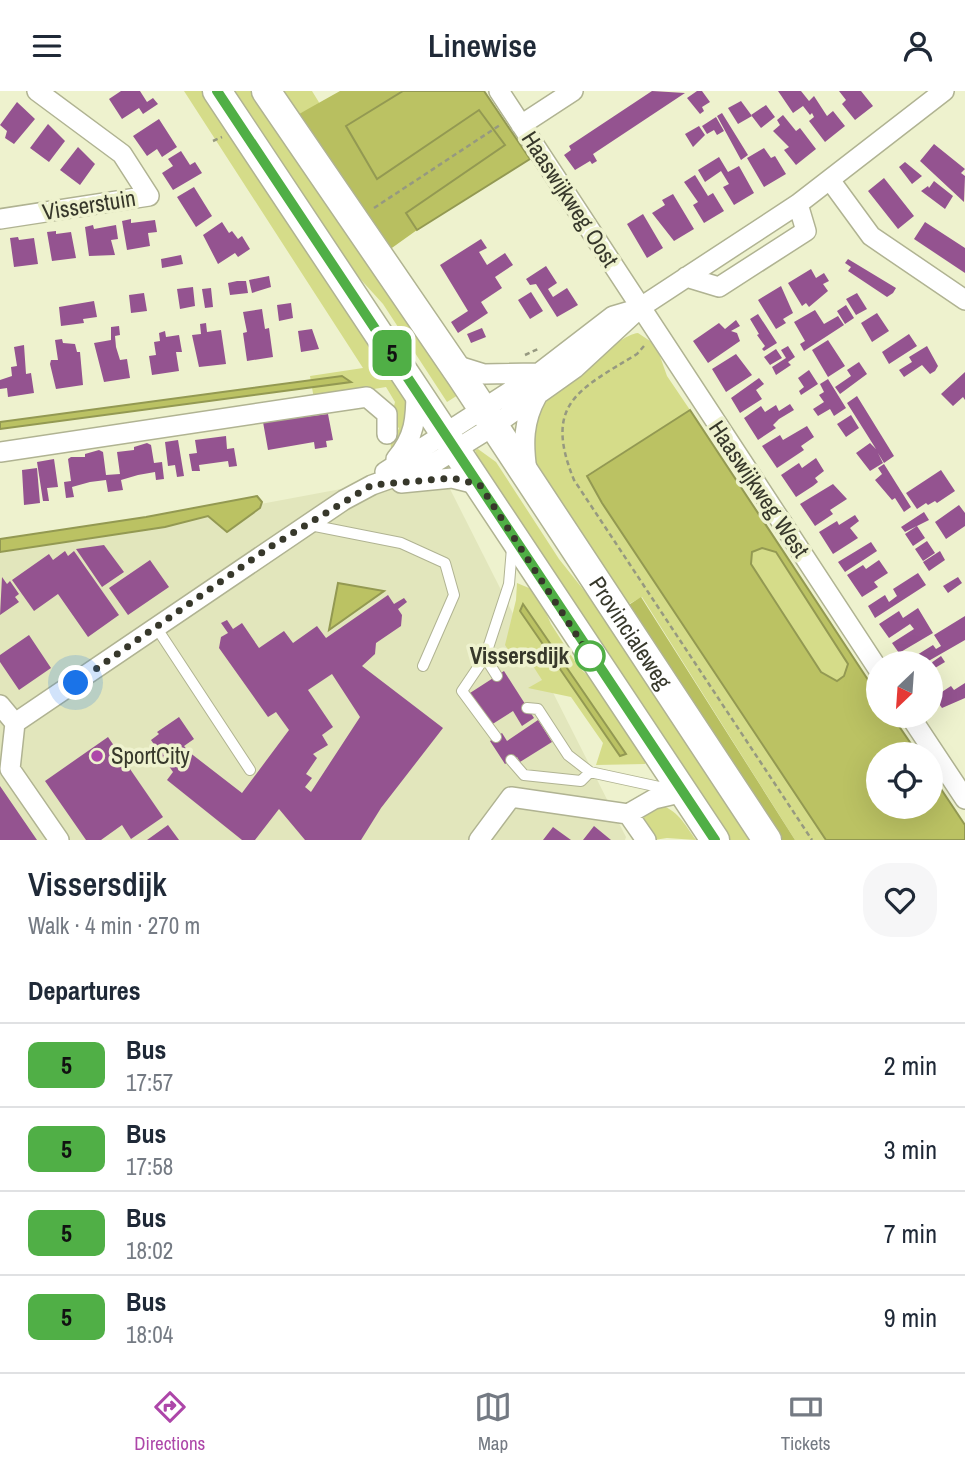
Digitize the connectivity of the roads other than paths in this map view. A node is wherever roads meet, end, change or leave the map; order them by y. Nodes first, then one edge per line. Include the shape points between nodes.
1 (37, 91) edge
2 (216, 91) edge
3 (266, 91) edge
4 (499, 91) edge
5 (573, 91) edge
6 (944, 91) edge
7 (514, 123) junction
8 (830, 180) junction
9 (0, 219) edge
10 (965, 300) edge
11 (641, 307) junction
12 (452, 364) junction
13 (538, 373) junction
14 (415, 387) junction
15 (537, 395) junction
16 (487, 419) junction
17 (387, 434) dead end
18 (445, 445) junction
19 (0, 452) edge
20 (379, 479) junction
21 (529, 483) junction
22 (480, 485) junction
23 (306, 524) junction
24 (514, 537) junction
25 (156, 627) junction
26 (866, 651) edge
27 (485, 657) junction
28 (423, 666) dead end
29 (497, 676) dead end
30 (0, 705) edge
31 (527, 708) dead end
32 (15, 723) junction
33 (918, 728) edge
34 (496, 737) dead end
35 (511, 760) dead end
36 (250, 770) dead end
37 (590, 772) junction
38 (684, 792) junction
39 (965, 799) edge
40 (628, 814) junction
41 (59, 840) edge
42 (479, 840) edge
43 (646, 840) edge
44 (715, 840) edge
45 (767, 840) edge

1 - 9 street, Visserstuin via 122,154 149,196
2 - 14 main road, Provincialeweg
3 - 12 main road, Provincialeweg
4 - 7 street, Haaswijkweg Oost
5 - 7 street
6 - 8 street
7 - 11 street, Haaswijkweg Oost
8 - 10 street via 871,236
8 - 11 street via 798,204 806,231 719,287 686,278
11 - 13 street via 613,316
11 - 15 street via 575,368
11 - 26 street, Haaswijkweg West
12 - 13 street via 484,375
12 - 16 main road, Provincialeweg
13 - 16 street
14 - 18 main road, Provincialeweg
14 - 20 street via 416,423 409,445
15 - 16 street
15 - 21 street via 528,411 523,442
16 - 18 street
16 - 21 main road, Provincialeweg
17 - 19 street via 387,414 367,397
18 - 20 street
18 - 22 main road, Provincialeweg
20 - 22 street via 452,478
20 - 23 street
21 - 45 main road, Provincialeweg
22 - 24 main road, Provincialeweg
23 - 25 street
23 - 28 lane via 401,543 445,563 454,594
24 - 27 lane via 509,584
24 - 38 main road, Provincialeweg
25 - 32 street
25 - 36 lane
27 - 29 lane
27 - 34 lane via 462,691
30 - 32 street
31 - 37 lane via 538,709 568,755
32 - 41 street via 10,769
33 - 39 street
35 - 37 lane via 524,775 581,781
37 - 38 lane
38 - 40 street via 654,799
38 - 44 main road, Provincialeweg
40 - 42 street via 512,797
40 - 43 street

